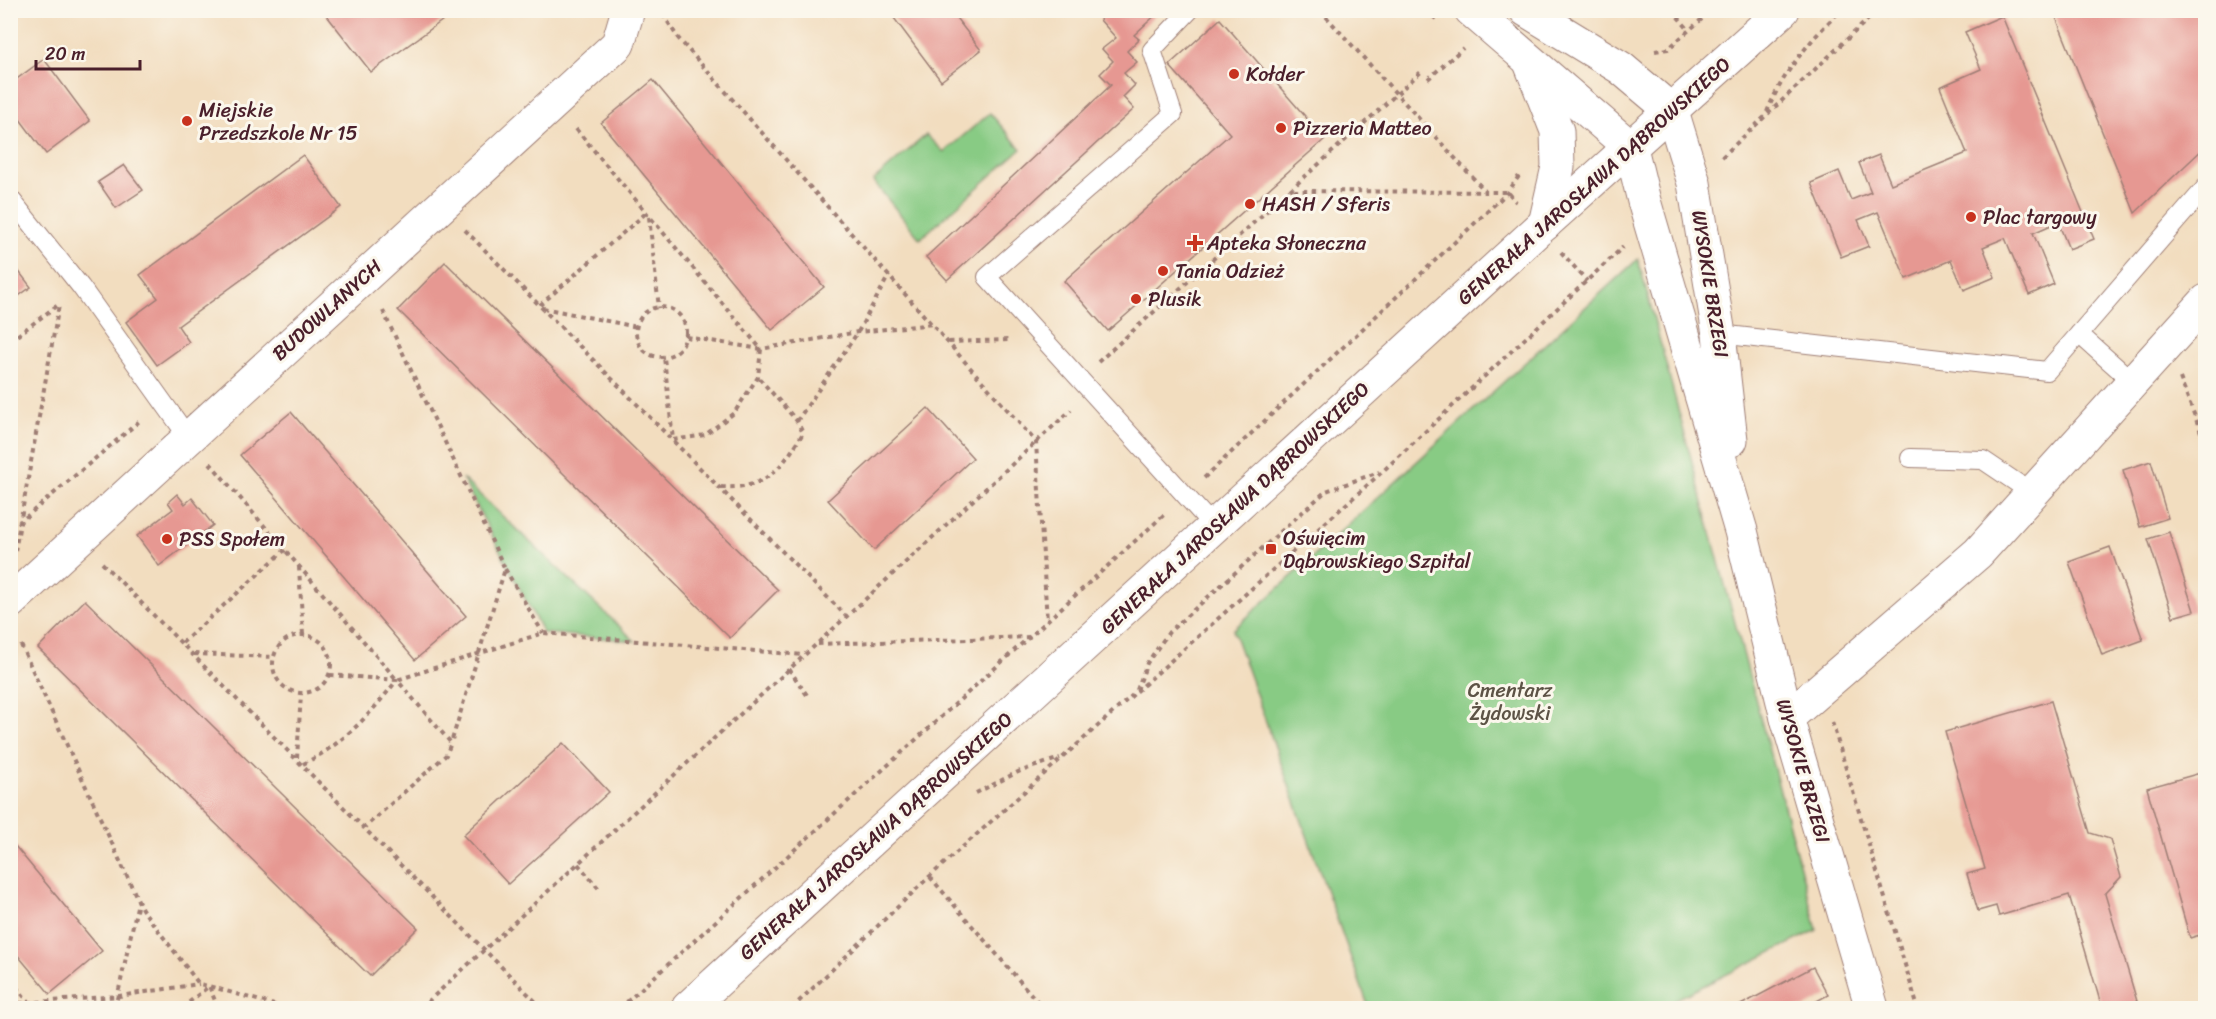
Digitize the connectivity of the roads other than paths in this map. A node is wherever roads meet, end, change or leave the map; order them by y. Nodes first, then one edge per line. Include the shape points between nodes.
1 (628, 10) edge
2 (1190, 10) edge
3 (1472, 10) edge
4 (1526, 10) edge
5 (1784, 10) edge
6 (1529, 60) junction
7 (1672, 111) junction
8 (1631, 148) junction
9 (2205, 187) edge
10 (10, 198) edge
11 (1542, 226) junction
12 (2205, 301) edge
13 (1719, 334) junction
14 (2079, 334) junction
15 (2133, 382) junction
16 (188, 437) junction
17 (1910, 458) dead end
18 (2032, 493) junction
19 (1214, 527) junction
20 (1741, 531) junction
21 (10, 602) edge
22 (1786, 718) junction
23 (688, 1008) edge
24 (1872, 1008) edge

1 - 16 street, BUDOWLANYCH via 618,44
2 - 19 lane via 1152,51 1173,114 987,277
3 - 6 street
4 - 7 street via 1621,68
5 - 7 street, GENERAŁA JAROSŁAWA DĄBROWSKIEGO
6 - 8 street
6 - 11 street via 1557,131 1558,167
7 - 8 street, GENERAŁA JAROSŁAWA DĄBROWSKIEGO
7 - 13 street, WYSOKIE BRZEGI via 1694,183
8 - 11 street, GENERAŁA JAROSŁAWA DĄBROWSKIEGO
8 - 20 street, WYSOKIE BRZEGI
9 - 14 lane
10 - 16 lane via 81,287
11 - 19 street, GENERAŁA JAROSŁAWA DĄBROWSKIEGO
12 - 15 street
13 - 14 lane via 2047,371
13 - 20 street, WYSOKIE BRZEGI
14 - 15 lane
15 - 18 street
16 - 21 street, BUDOWLANYCH
17 - 18 lane via 1983,460
18 - 22 street via 1978,553
19 - 23 street, GENERAŁA JAROSŁAWA DĄBROWSKIEGO
20 - 22 street, WYSOKIE BRZEGI
22 - 24 street, WYSOKIE BRZEGI

